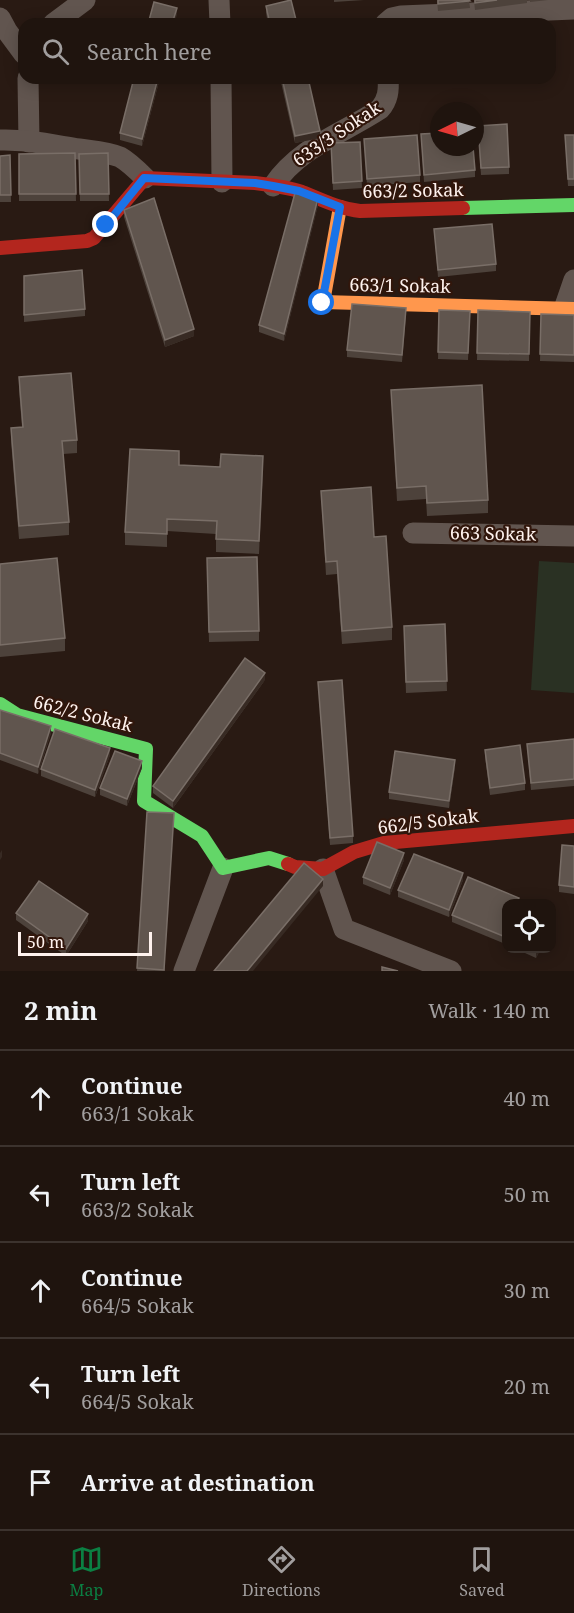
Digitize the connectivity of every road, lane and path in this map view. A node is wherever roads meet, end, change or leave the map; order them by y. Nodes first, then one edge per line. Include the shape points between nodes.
1 (85, 0) edge
2 (219, 0) edge
3 (574, 9) edge
4 (0, 18) edge
5 (62, 18) edge
6 (220, 18) edge
7 (392, 18) edge
8 (17, 50) edge
9 (28, 84) edge
10 (220, 84) edge
11 (388, 84) edge
12 (0, 140) edge
13 (29, 142) junction
14 (144, 178) junction
15 (222, 182) junction
16 (273, 186) junction
17 (574, 205) edge
18 (340, 207) junction
19 (0, 248) edge
20 (574, 280) edge
21 (569, 309) edge
22 (413, 533) dead end
23 (574, 536) edge
24 (0, 704) edge
25 (574, 826) edge
26 (223, 868) junction
27 (323, 869) junction
28 (183, 971) edge
29 (451, 971) edge

1 - 5 street
2 - 6 street
3 - 7 street
4 - 8 street
9 - 13 street
10 - 15 street
11 - 16 street, 633/3 Sokak via 386,102 380,109 303,153
12 - 13 street
13 - 14 street via 121,158
14 - 15 street, 663/2 Sokak
14 - 19 street via 94,238
15 - 16 street, 663/2 Sokak
16 - 18 street, 663/2 Sokak via 299,191
17 - 18 street, 663/2 Sokak via 360,211
18 - 21 street, 663/1 Sokak via 322,303
20 - 21 street
22 - 23 street, 663 Sokak
24 - 26 street, 662/2 Sokak via 17,716 146,749 144,801 202,836
25 - 27 street, 662/5 Sokak via 384,843 354,852
26 - 27 street via 269,858 295,867
26 - 28 street
27 - 29 street via 344,929

